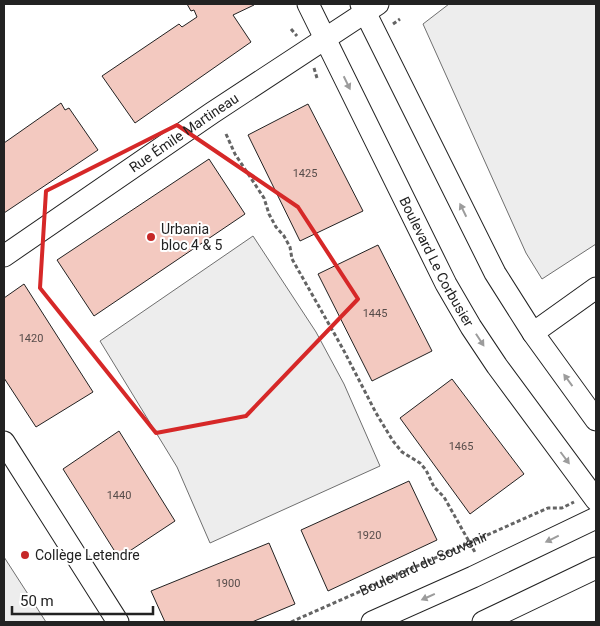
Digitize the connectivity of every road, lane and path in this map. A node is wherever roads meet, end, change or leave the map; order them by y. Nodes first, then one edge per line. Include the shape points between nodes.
1 (308, 4) edge
2 (368, 6) edge
3 (400, 19) dead end
4 (376, 34) junction
5 (325, 39) junction
6 (336, 61) junction
7 (317, 78) dead end
8 (226, 134) dead end
9 (4, 256) edge
10 (596, 288) edge
11 (533, 333) junction
12 (596, 420) edge
13 (4, 442) edge
14 (596, 500) edge
15 (557, 508) dead end
16 (596, 518) edge
17 (471, 544) junction
18 (476, 554) dead end
19 (596, 568) edge
20 (118, 622) edge
21 (290, 622) edge
22 (372, 622) edge
23 (483, 622) edge

1 - 5 street, Boulevard Le Corbusier
2 - 4 street
2 - 5 street, Rue Émile Martineau
3 - 4 path
11 -> 4 street via 486,257
5 - 6 street, Boulevard Le Corbusier
5 - 9 street, Rue Émile Martineau
6 - 7 path
6 -> 14 street, Boulevard Le Corbusier via 461,310 497,366
8 - 17 path via 290,246 292,259 376,413 397,447 426,470
10 - 11 street
12 -> 11 street
13 - 20 street
15 - 17 path, Boulevard du Souvenir via 548,508
16 -> 22 street
17 - 18 path
17 - 21 path, Boulevard du Souvenir
19 - 23 street

